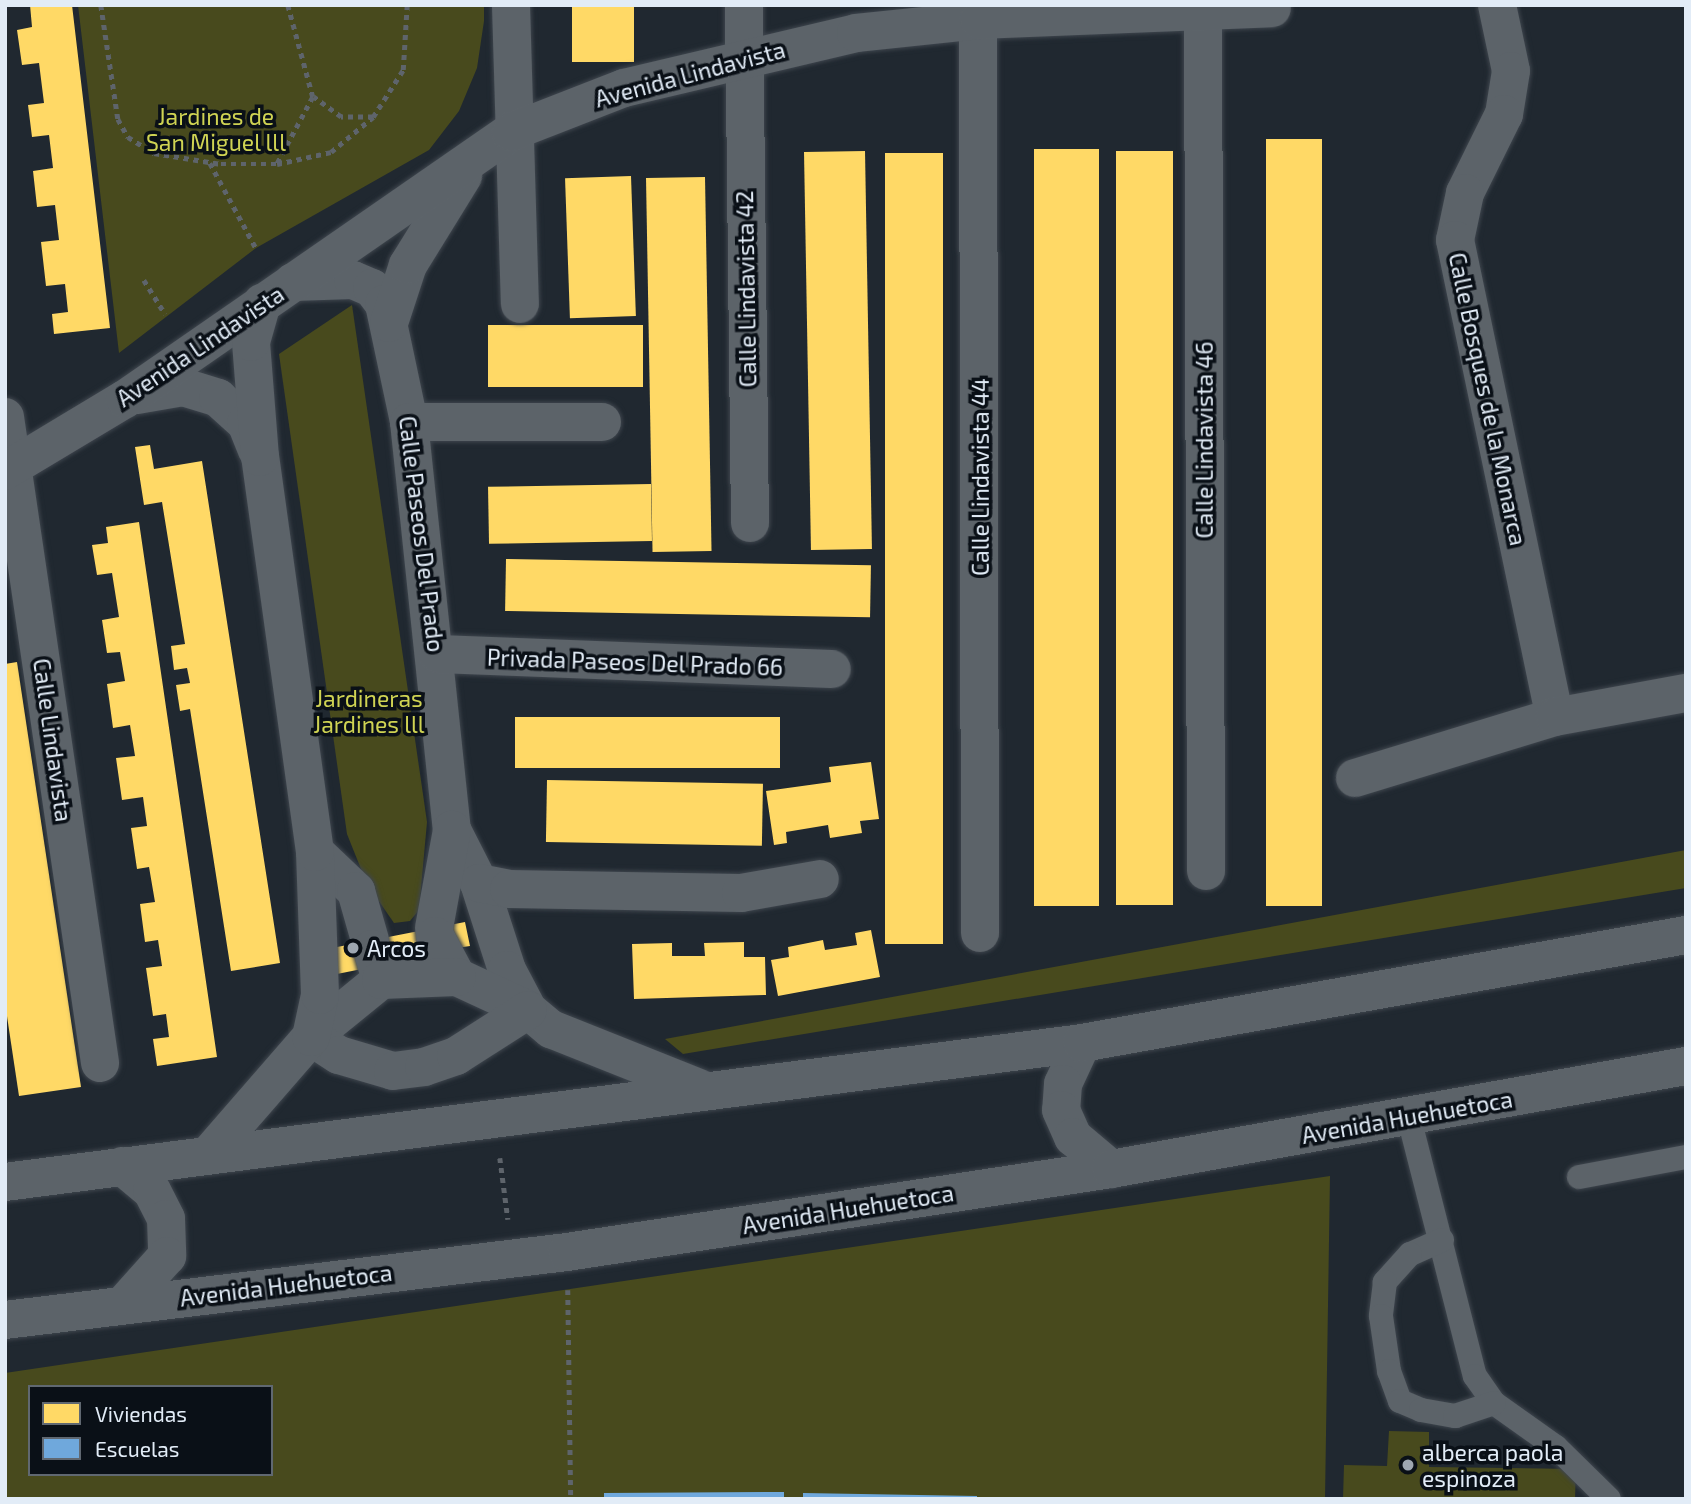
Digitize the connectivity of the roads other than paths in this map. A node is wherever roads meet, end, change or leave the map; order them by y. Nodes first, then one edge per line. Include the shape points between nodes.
1 (511, 5) edge
2 (744, 5) edge
3 (1497, 5) edge
4 (1203, 7) edge
5 (1272, 8) dead end
6 (979, 13) edge
7 (744, 55) junction
8 (511, 132) junction
9 (477, 156) junction
10 (278, 292) junction
11 (520, 304) dead end
12 (389, 323) junction
13 (125, 399) junction
14 (5, 417) edge
15 (409, 422) junction
16 (602, 422) dead end
17 (260, 457) junction
18 (8, 469) edge
19 (750, 523) dead end
20 (438, 653) junction
21 (832, 669) dead end
22 (1686, 693) edge
23 (1555, 717) junction
24 (1355, 778) dead end
25 (453, 830) junction
26 (315, 852) junction
27 (1206, 871) dead end
28 (820, 879) dead end
29 (479, 883) junction
30 (980, 933) dead end
31 (1686, 935) edge
32 (374, 956) junction
33 (457, 978) junction
34 (528, 1010) junction
35 (311, 1037) junction
36 (1082, 1043) junction
37 (100, 1063) dead end
38 (1686, 1066) edge
39 (699, 1088) junction
40 (1409, 1118) junction
41 (211, 1152) junction
42 (1686, 1157) edge
43 (122, 1166) junction
44 (1111, 1169) junction
45 (1579, 1177) dead end
46 (5, 1182) edge
47 (1442, 1240) junction
48 (124, 1304) junction
49 (5, 1320) edge
50 (1494, 1403) junction
51 (1609, 1499) edge

1 - 8 street
2 - 7 street, Calle Lindavista 42
3 - 23 street, Calle Bosques de la Monarca via 1511,71 1504,114 1465,193 1455,240
4 - 5 street, Avenida Lindavista
4 - 6 street, Avenida Lindavista
4 - 27 street, Calle Lindavista 46
6 - 7 street, Avenida Lindavista
6 - 30 street, Calle Lindavista 44
7 - 8 street, Avenida Lindavista via 624,88
7 - 19 street, Calle Lindavista 42
8 - 9 street, Avenida Lindavista
8 - 11 street
9 - 10 street, Avenida Lindavista
9 - 12 street via 428,226
10 - 12 street, Calle Paseos Del Prado via 353,280 372,288
10 - 13 street, Avenida Lindavista
10 - 17 street via 251,342
12 - 15 street, Calle Paseos Del Prado
13 - 17 street via 183,387 218,398 246,423
13 - 18 street, Avenida Lindavista
14 - 18 street, Calle Lindavista
15 - 16 street
15 - 20 street, Calle Paseos Del Prado
17 - 26 street
18 - 37 street, Calle Lindavista
20 - 21 street, Privada Paseos Del Prado 66
20 - 25 street, Calle Paseos Del Prado
22 - 23 street
23 - 24 street
25 - 29 street, Calle Paseos Del Prado
25 - 33 street, Calle Paseos Del Prado via 435,932
26 - 32 street via 356,891
26 - 35 street via 320,995
28 - 29 street via 741,893 509,889
29 - 34 street, Calle Paseos Del Prado via 494,939
31 - 36 street
32 - 33 street
32 - 35 street
33 - 34 street
34 - 35 street via 456,1056 414,1068 365,1066
34 - 39 street via 594,1051
35 - 41 street
36 - 39 street
36 - 44 street via 1063,1084 1061,1110 1073,1137
38 - 40 street, Avenida Huehuetoca
39 - 41 street
40 - 44 street, Avenida Huehuetoca
40 - 47 lane
41 - 43 street
42 - 45 lane
43 - 46 street
43 - 48 street via 156,1200 166,1219 167,1256
44 - 48 street, Avenida Huehuetoca via 567,1252
47 - 50 lane via 1453,1309 1475,1377
47 - 50 lane via 1410,1254 1385,1282 1381,1316 1390,1371 1400,1401 1420,1410 1455,1416
48 - 49 street, Avenida Huehuetoca
50 - 51 lane via 1556,1447

